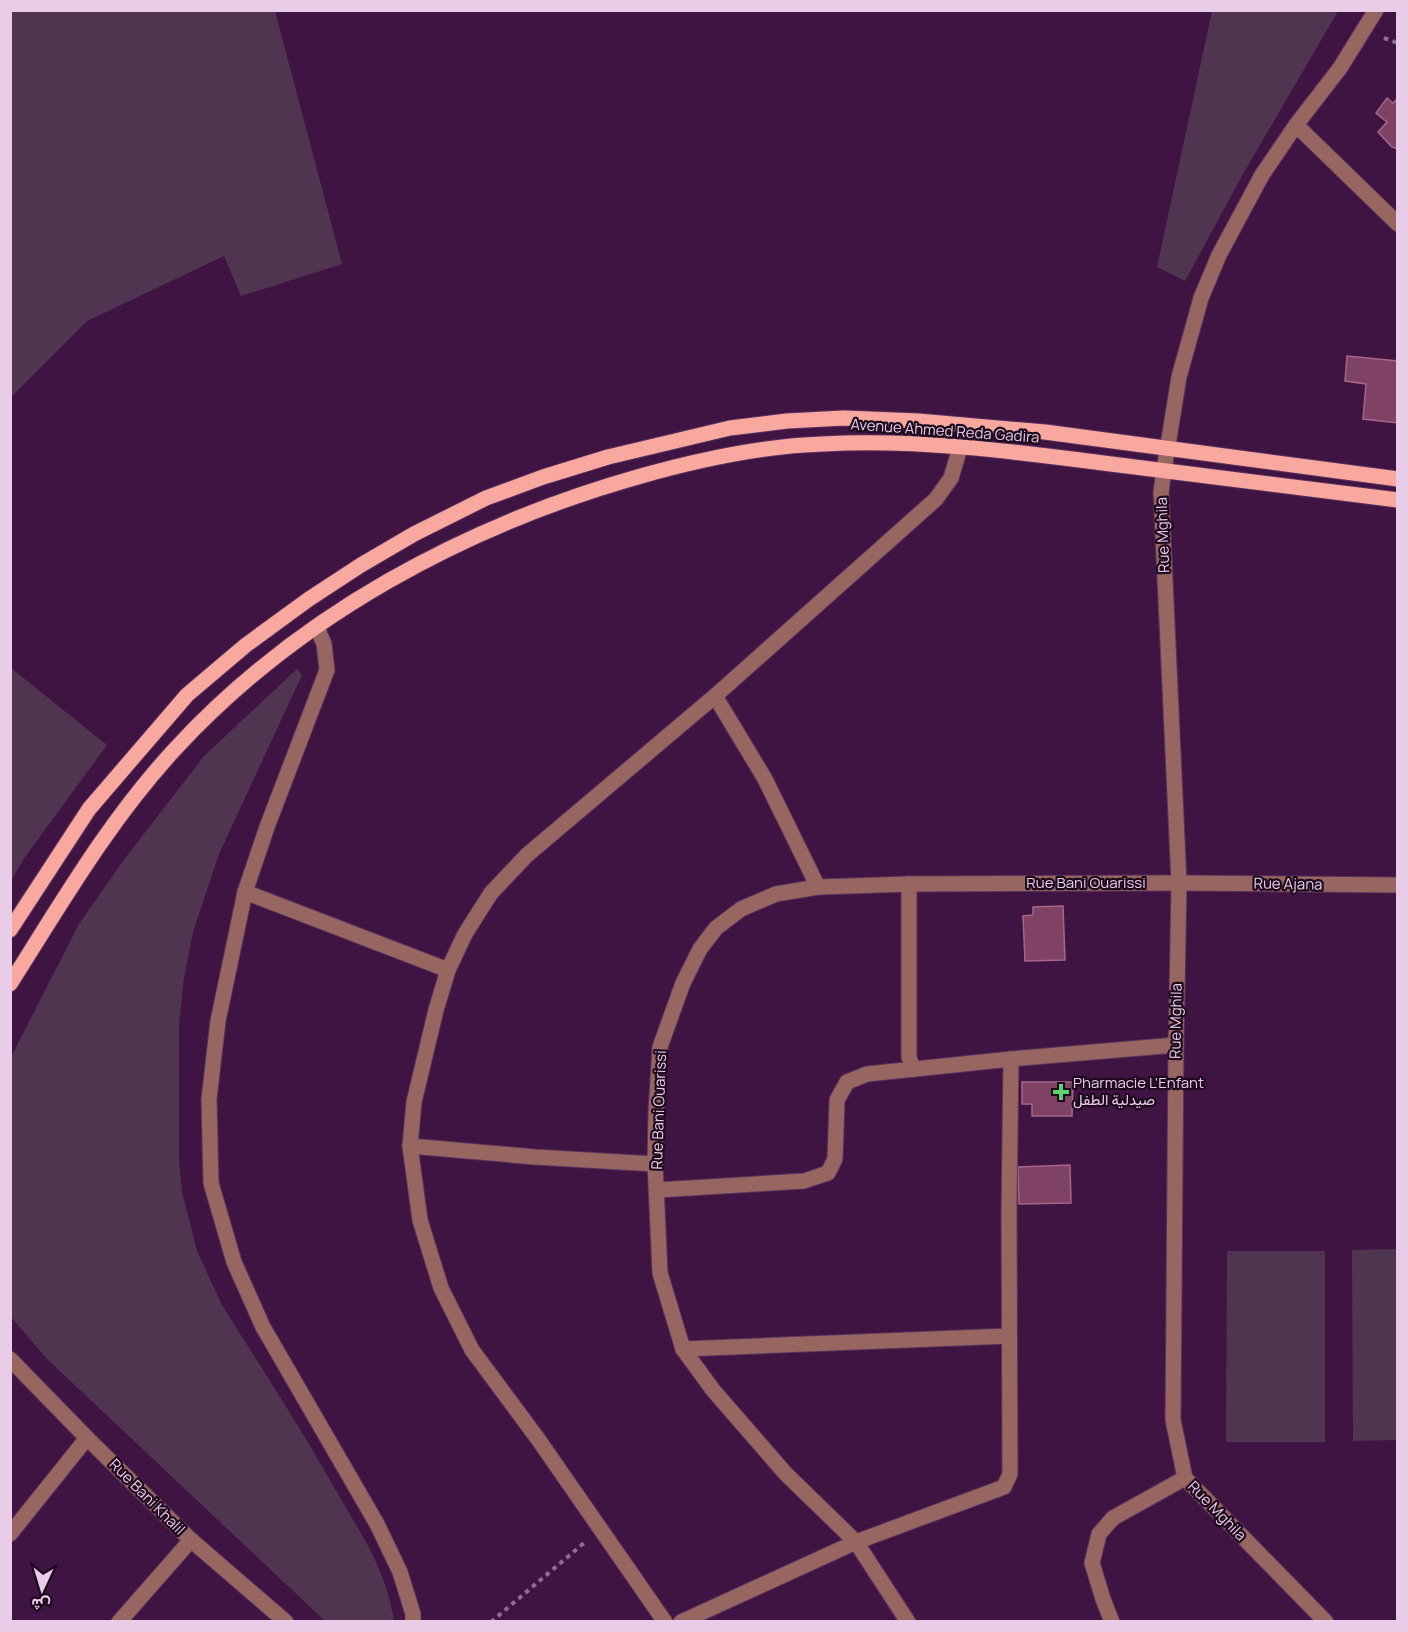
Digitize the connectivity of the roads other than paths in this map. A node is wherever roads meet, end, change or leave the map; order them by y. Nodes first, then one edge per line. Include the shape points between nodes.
1 (1376, 10) edge
2 (1296, 125) junction
3 (1398, 224) edge
4 (960, 448) junction
5 (1167, 449) junction
6 (1164, 470) junction
7 (1398, 479) edge
8 (1398, 500) edge
9 (317, 627) junction
10 (715, 696) junction
11 (1179, 883) junction
12 (909, 884) junction
13 (1398, 885) edge
14 (818, 887) junction
15 (245, 891) junction
16 (10, 930) edge
17 (448, 970) junction
18 (10, 984) edge
19 (1176, 1045) junction
20 (1011, 1059) junction
21 (913, 1069) junction
22 (410, 1146) junction
23 (655, 1164) junction
24 (657, 1190) junction
25 (1008, 1336) junction
26 (683, 1349) junction
27 (12, 1362) edge
28 (87, 1438) junction
29 (1185, 1478) junction
30 (10, 1534) edge
31 (191, 1540) junction
32 (856, 1542) junction
33 (119, 1622) edge
34 (286, 1622) edge
35 (413, 1622) edge
36 (665, 1622) edge
37 (681, 1622) edge
38 (908, 1622) edge
39 (1112, 1622) edge
40 (1326, 1622) edge

1 - 2 street, Rue Mghila via 1340,68
2 - 3 street
2 - 5 street, Rue Mghila via 1240,213 1201,298 1179,377
4 - 6 main road, Avenue Ahmed Reda Gadira
4 - 9 main road, Avenue Ahmed Reda Gadira via 875,442 820,444 728,455 652,473 525,513 464,540 364,595
4 - 10 street via 951,478 936,499
5 - 6 street, Rue Mghila
5 - 7 main road, Avenue Ahmed Reda Gadira
5 - 16 main road, Avenue Ahmed Reda Gadira via 1045,432 918,421 787,421 730,428 618,454 486,498 414,534 326,588 246,645 187,695 89,809
6 - 8 main road, Avenue Ahmed Reda Gadira
6 - 11 street, Rue Mghila via 1161,492
9 - 15 street via 327,670
9 - 18 main road, Avenue Ahmed Reda Gadira via 222,703 140,789 106,834
10 - 14 street via 765,779
10 - 17 street via 527,855 491,892
11 - 12 street, Rue Bani Ouarissi
11 - 13 street, Rue Ajana
11 - 19 street, Rue Mghila
12 - 14 street, Rue Bani Ouarissi
12 - 21 street via 909,1057
14 - 23 street, Rue Bani Ouarissi via 776,894 741,909 716,928 700,949 660,1047
15 - 17 street
15 - 35 street via 217,1032 209,1099 211,1183 234,1262 263,1327 377,1524 400,1572
17 - 22 street via 414,1102
19 - 20 street
19 - 29 street, Rue Mghila via 1173,1420
20 - 21 street
20 - 25 street
21 - 24 street via 867,1074 847,1082 837,1100 835,1159 828,1173 804,1181
22 - 23 street
22 - 36 street via 420,1220 441,1288 472,1350
23 - 24 street, Rue Bani Ouarissi
24 - 26 street, Rue Bani Ouarissi via 660,1273
25 - 26 street
25 - 32 street via 1010,1474 1004,1488
26 - 32 street, Rue Bani Ouarissi via 785,1473
27 - 28 street, Rue Bani Khalil
28 - 30 street
28 - 31 street, Rue Bani Khalil
29 - 39 street via 1113,1518 1099,1534 1092,1563
29 - 40 street, Rue Mghila
31 - 33 street
31 - 34 street, Rue Bani Khalil
32 - 37 street
32 - 38 street, Rue Bani Ouarissi

